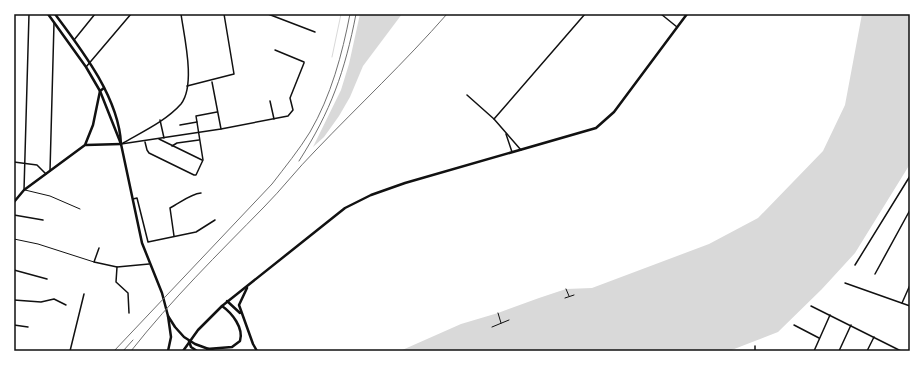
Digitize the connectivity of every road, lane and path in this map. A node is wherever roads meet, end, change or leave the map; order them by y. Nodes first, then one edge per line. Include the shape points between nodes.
1 (29, 14) edge
2 (48, 14) edge
3 (55, 14) edge
4 (60, 14) edge
5 (95, 14) edge
6 (131, 14) edge
7 (181, 14) edge
8 (224, 14) edge
9 (268, 14) edge
10 (585, 14) edge
11 (661, 14) edge
12 (687, 14) edge
13 (58, 18) junction
14 (54, 21) junction
15 (677, 28) junction
16 (315, 32) dead end
17 (74, 40) junction
18 (275, 50) dead end
19 (90, 63) junction
20 (86, 67) junction
21 (212, 81) junction
22 (187, 86) junction
23 (104, 88) junction
24 (100, 91) junction
25 (467, 95) dead end
26 (270, 101) dead end
27 (217, 112) junction
28 (274, 118) junction
29 (494, 119) junction
30 (160, 120) junction
31 (197, 122) junction
32 (180, 124) dead end
33 (221, 129) junction
34 (199, 133) junction
35 (506, 133) junction
36 (164, 138) junction
37 (159, 139) junction
38 (200, 140) junction
39 (145, 141) junction
40 (121, 144) junction
41 (85, 145) junction
42 (172, 146) junction
43 (521, 150) junction
44 (512, 152) junction
45 (204, 160) junction
46 (14, 162) edge
47 (25, 162) junction
48 (50, 171) junction
49 (46, 174) junction
50 (910, 176) edge
51 (24, 190) junction
52 (202, 193) dead end
53 (133, 199) junction
54 (14, 202) edge
55 (80, 209) dead end
56 (910, 210) edge
57 (14, 215) edge
58 (43, 220) dead end
59 (215, 220) dead end
60 (174, 236) junction
61 (14, 239) edge
62 (99, 248) dead end
63 (94, 262) junction
64 (149, 264) junction
65 (855, 265) dead end
66 (117, 267) junction
67 (14, 270) edge
68 (875, 274) dead end
69 (47, 279) dead end
70 (845, 283) dead end
71 (910, 285) edge
72 (248, 286) junction
73 (566, 289) dead end
74 (84, 294) dead end
75 (574, 295) dead end
76 (569, 297) junction
77 (565, 298) dead end
78 (14, 300) edge
79 (227, 301) junction
80 (902, 302) junction
81 (66, 305) dead end
82 (222, 306) junction
83 (812, 306) dead end
84 (910, 306) edge
85 (130, 312) dead end
86 (241, 313) junction
87 (498, 313) dead end
88 (830, 315) junction
89 (168, 316) junction
90 (509, 320) dead end
91 (501, 323) junction
92 (14, 325) edge
93 (794, 325) dead end
94 (851, 325) junction
95 (28, 327) dead end
96 (492, 327) dead end
97 (874, 337) junction
98 (819, 338) junction
99 (188, 341) junction
100 (755, 346) dead end
101 (894, 348) junction
102 (207, 349) junction
103 (70, 351) edge
104 (168, 351) edge
105 (183, 351) edge
106 (197, 351) edge
107 (214, 351) edge
108 (257, 351) edge
109 (755, 351) edge
110 (814, 351) edge
111 (839, 351) edge
112 (867, 351) edge
113 (893, 351) edge
114 (901, 351) edge

1 - 47 street
2 - 14 main road
3 - 13 main road
4 - 13 street
5 - 17 street
6 - 19 street
7 - 22 street via 188,70
8 - 21 street via 234,74
9 - 16 street
10 - 29 street
11 - 15 street
12 - 15 main road
13 - 17 main road
14 - 20 main road
14 - 48 street
15 - 43 main road via 606,120 588,132
17 - 19 main road
18 - 28 street via 304,64 290,98 292,112 288,116
19 - 20 street
19 - 23 main road
20 - 24 main road
21 - 22 street
21 - 27 street
22 - 30 street via 182,103
23 - 24 main road
23 - 40 main road via 121,134
24 - 40 main road
24 - 41 main road via 93,125
25 - 29 street
26 - 28 street
27 - 31 street via 196,116
27 - 33 street
28 - 33 street
29 - 35 street
30 - 36 street
30 - 40 street
31 - 32 street
31 - 34 street
33 - 34 street
34 - 36 street
34 - 38 street
35 - 43 street
35 - 44 street
36 - 37 street
37 - 39 street
37 - 42 street
38 - 42 street
38 - 45 street
39 - 40 street
39 - 45 street via 149,153 194,175 198,174
40 - 41 main road
40 - 53 main road
41 - 48 main road
42 - 45 street
43 - 44 main road
44 - 72 main road via 405,183 358,201 345,208
46 - 47 street
47 - 49 street via 37,165
47 - 51 street
48 - 49 main road
49 - 51 main road
50 - 65 street
51 - 54 main road
51 - 55 lane via 50,196
52 - 60 street via 195,194 170,208
53 - 60 street via 137,198 148,242
53 - 64 main road
56 - 68 street
57 - 58 street
59 - 60 street via 196,232
61 - 63 lane
62 - 63 street
63 - 66 street
64 - 66 street
64 - 89 main road via 162,293
66 - 85 street via 116,282 128,293
67 - 69 street
70 - 80 street
71 - 80 street
72 - 79 main road
72 - 86 main road via 239,302
73 - 76 path
74 - 103 street
75 - 76 path
76 - 77 path
78 - 81 street via 32,302 54,299
79 - 82 main road
79 - 86 main road
80 - 84 street
82 - 102 main road via 232,315 242,337 232,347
82 - 105 main road via 198,330
83 - 88 street
86 - 108 main road
87 - 91 path
88 - 94 street
88 - 98 street
89 - 99 main road
89 - 104 main road via 171,337
90 - 91 path
91 - 96 path
92 - 95 street
93 - 98 street
94 - 97 street
94 - 111 street
97 - 101 street
97 - 112 street
98 - 110 street
99 - 102 main road
99 - 106 main road
100 - 109 street
101 - 113 street
101 - 114 street
102 - 107 main road

